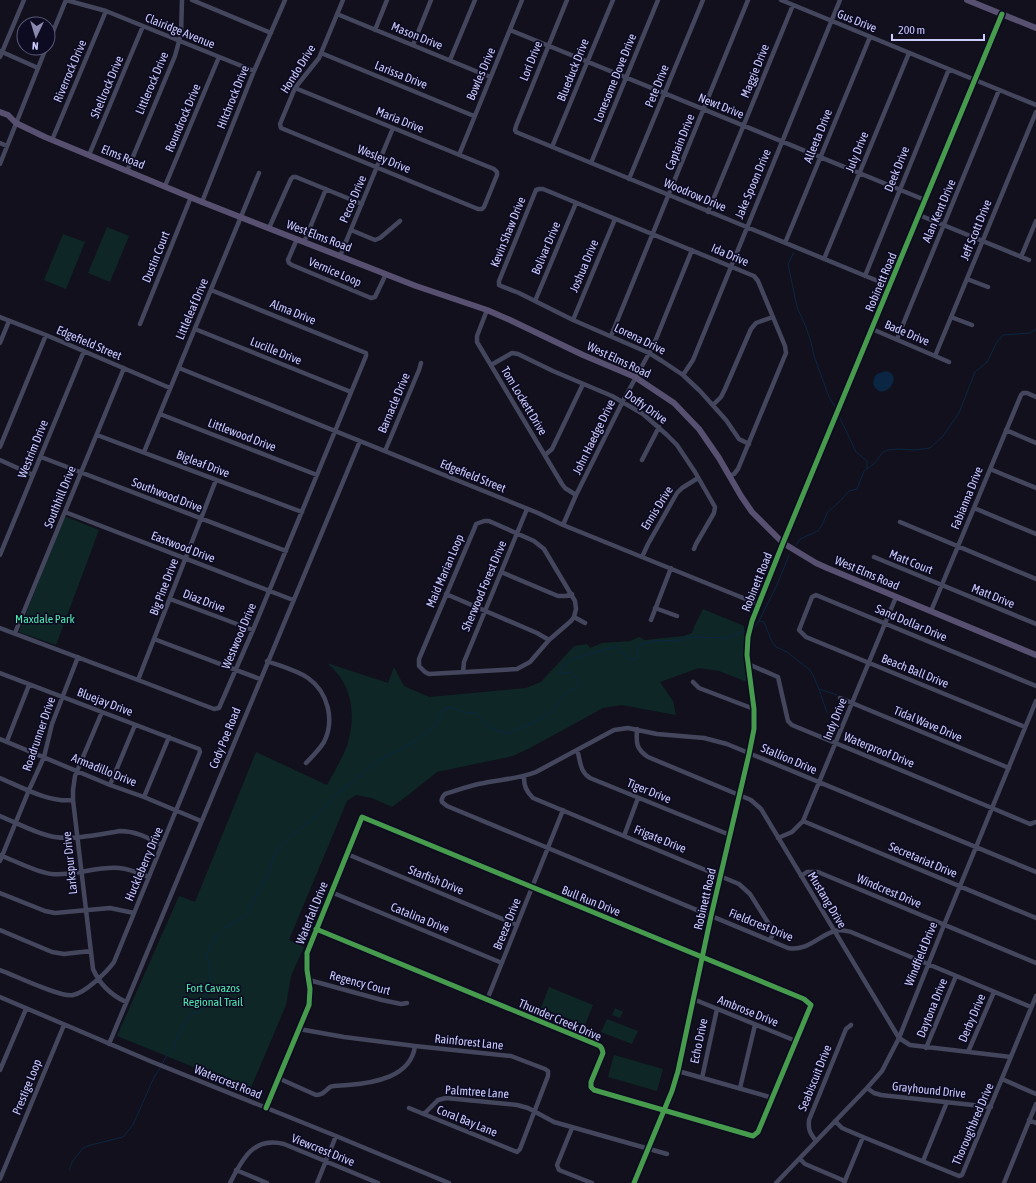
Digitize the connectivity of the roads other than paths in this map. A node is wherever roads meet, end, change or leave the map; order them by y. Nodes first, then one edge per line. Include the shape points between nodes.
1 (24, 0) edge
2 (66, 0) edge
3 (182, 0) edge
4 (192, 0) edge
5 (285, 0) edge
6 (343, 0) edge
7 (387, 0) edge
8 (431, 0) edge
9 (475, 0) edge
10 (522, 0) edge
11 (568, 0) edge
12 (613, 0) edge
13 (658, 0) edge
14 (703, 0) edge
15 (748, 0) edge
16 (781, 0) edge
17 (840, 0) edge
18 (967, 0) edge
19 (792, 5) junction
20 (106, 11) junction
21 (337, 14) junction
22 (1002, 14) junction
23 (831, 21) junction
24 (56, 24) edge
25 (142, 26) junction
26 (1036, 28) edge
27 (375, 30) junction
28 (510, 30) junction
29 (271, 33) junction
30 (870, 37) junction
31 (180, 41) junction
32 (412, 45) junction
33 (549, 46) junction
34 (1, 53) edge
35 (321, 53) junction
36 (909, 53) junction
37 (43, 56) edge
38 (219, 57) junction
39 (450, 60) junction
40 (588, 62) junction
41 (38, 68) junction
42 (949, 69) junction
43 (254, 71) junction
44 (490, 77) junction
45 (626, 78) junction
46 (975, 80) junction
47 (294, 88) junction
48 (999, 90) junction
49 (665, 93) junction
50 (1036, 105) edge
51 (704, 110) junction
52 (0, 112) edge
53 (1036, 112) edge
54 (474, 116) junction
55 (16, 122) junction
56 (280, 126) joint
57 (743, 126) junction
58 (393, 128) junction
59 (515, 130) joint
60 (52, 140) junction
61 (782, 142) junction
62 (0, 143) edge
63 (7, 146) junction
64 (552, 147) junction
65 (89, 155) junction
66 (459, 155) junction
67 (820, 157) junction
68 (591, 163) junction
69 (0, 164) edge
70 (377, 167) junction
71 (127, 171) junction
72 (259, 173) dead end
73 (859, 173) junction
74 (629, 179) junction
75 (165, 186) junction
76 (326, 189) junction
77 (538, 189) joint
78 (900, 190) junction
79 (669, 196) junction
80 (191, 197) junction
81 (925, 200) junction
82 (202, 202) junction
83 (576, 203) junction
84 (362, 204) junction
85 (482, 209) joint
86 (708, 212) junction
87 (920, 214) junction
88 (241, 218) junction
89 (615, 219) junction
90 (400, 221) dead end
91 (1036, 223) edge
92 (944, 224) junction
93 (269, 228) junction
94 (746, 228) junction
95 (351, 230) junction
96 (653, 234) junction
97 (296, 239) junction
98 (983, 241) junction
99 (304, 242) junction
100 (785, 243) junction
101 (692, 250) junction
102 (340, 256) junction
103 (1021, 257) junction
104 (824, 259) junction
105 (1029, 260) dead end
106 (731, 266) junction
107 (386, 274) junction
108 (865, 276) junction
109 (967, 279) junction
110 (499, 285) joint
111 (890, 286) junction
112 (988, 287) dead end
113 (211, 290) junction
114 (535, 301) junction
115 (487, 310) junction
116 (0, 317) edge
117 (773, 317) junction
118 (951, 317) junction
119 (573, 320) junction
120 (9, 321) junction
121 (140, 324) dead end
122 (972, 325) dead end
123 (195, 329) junction
124 (872, 329) junction
125 (46, 335) junction
126 (611, 336) junction
127 (897, 339) junction
128 (0, 342) edge
129 (84, 351) junction
130 (649, 353) junction
131 (366, 355) joint
132 (935, 356) junction
133 (950, 362) dead end
134 (421, 363) dead end
135 (491, 365) junction
136 (124, 368) junction
137 (179, 368) junction
138 (683, 375) junction
139 (635, 377) junction
140 (583, 384) junction
141 (170, 388) junction
142 (350, 392) junction
143 (1036, 397) edge
144 (623, 401) junction
145 (713, 405) junction
146 (160, 414) junction
147 (659, 427) junction
148 (1006, 430) junction
149 (335, 431) junction
150 (97, 435) junction
151 (360, 441) junction
152 (1036, 443) edge
153 (748, 444) junction
154 (0, 447) edge
155 (385, 451) junction
156 (144, 452) junction
157 (545, 455) junction
158 (41, 456) junction
159 (0, 460) edge
160 (642, 460) dead end
161 (990, 469) junction
162 (81, 473) junction
163 (33, 475) junction
164 (317, 475) junction
165 (729, 476) junction
166 (698, 478) junction
167 (216, 480) junction
168 (1036, 488) edge
169 (576, 495) junction
170 (974, 508) junction
171 (527, 509) junction
172 (65, 512) junction
173 (302, 512) junction
174 (201, 518) junction
175 (900, 522) dead end
176 (563, 525) junction
177 (517, 534) junction
178 (1036, 534) edge
179 (783, 542) junction
180 (958, 547) junction
181 (694, 549) dead end
182 (286, 551) junction
183 (0, 555) edge
184 (642, 557) junction
185 (874, 557) dead end
186 (186, 558) junction
187 (671, 568) junction
188 (501, 572) junction
189 (1036, 579) edge
190 (942, 585) junction
191 (269, 591) junction
192 (446, 594) junction
193 (572, 594) junction
194 (896, 597) junction
195 (170, 599) junction
196 (293, 600) junction
197 (758, 604) junction
198 (655, 608) junction
199 (485, 611) junction
200 (931, 611) junction
201 (676, 616) dead end
202 (574, 617) junction
203 (651, 620) dead end
204 (585, 623) dead end
205 (885, 623) junction
206 (1036, 624) edge
207 (0, 628) edge
208 (253, 630) junction
209 (799, 630) joint
210 (15, 633) junction
211 (154, 639) junction
212 (549, 640) junction
213 (1036, 655) edge
214 (78, 657) junction
215 (267, 661) junction
216 (868, 663) junction
217 (748, 664) junction
218 (236, 670) junction
219 (463, 672) junction
220 (0, 673) edge
221 (260, 679) junction
222 (138, 680) junction
223 (693, 682) dead end
224 (30, 685) junction
225 (1036, 686) edge
226 (63, 697) junction
227 (840, 698) dead end
228 (1036, 701) edge
229 (852, 703) junction
230 (754, 709) junction
231 (102, 712) junction
232 (135, 725) junction
233 (1025, 728) junction
234 (637, 729) junction
235 (169, 737) junction
236 (0, 739) edge
237 (7, 741) junction
238 (836, 743) junction
239 (577, 750) junction
240 (200, 752) joint
241 (749, 754) junction
242 (44, 757) junction
243 (306, 763) dead end
244 (1009, 768) junction
245 (77, 770) junction
246 (524, 777) junction
247 (0, 778) edge
248 (819, 783) junction
249 (110, 785) junction
250 (29, 790) junction
251 (739, 795) junction
252 (144, 797) junction
253 (638, 798) junction
254 (73, 800) junction
255 (442, 800) joint
256 (992, 808) junction
257 (563, 810) junction
258 (177, 811) junction
259 (0, 816) edge
260 (362, 817) joint
261 (201, 821) junction
262 (803, 821) junction
263 (16, 822) junction
264 (1036, 822) edge
265 (730, 835) junction
266 (624, 836) junction
267 (78, 837) junction
268 (778, 838) junction
269 (162, 845) junction
270 (976, 847) junction
271 (548, 848) junction
272 (347, 854) junction
273 (1, 855) edge
274 (0, 861) edge
275 (81, 872) junction
276 (1036, 872) edge
277 (721, 876) junction
278 (801, 876) junction
279 (149, 877) junction
280 (960, 886) junction
281 (532, 887) junction
282 (331, 892) junction
283 (0, 893) edge
284 (86, 910) junction
285 (134, 913) junction
286 (711, 916) junction
287 (1036, 918) edge
288 (517, 925) junction
289 (944, 925) junction
290 (316, 929) junction
291 (0, 930) edge
292 (834, 931) junction
293 (770, 940) junction
294 (90, 951) junction
295 (702, 957) junction
296 (502, 963) junction
297 (1036, 963) edge
298 (928, 964) junction
299 (0, 970) edge
300 (956, 976) junction
301 (98, 979) junction
302 (309, 980) junction
303 (994, 992) junction
304 (1036, 996) edge
305 (0, 997) edge
306 (693, 999) junction
307 (487, 1000) junction
308 (126, 1002) junction
309 (407, 1003) dead end
310 (811, 1005) joint
311 (1032, 1007) junction
312 (26, 1009) junction
313 (717, 1009) junction
314 (64, 1025) junction
315 (755, 1025) junction
316 (851, 1025) dead end
317 (299, 1029) junction
318 (899, 1038) junction
319 (796, 1041) junction
320 (108, 1044) junction
321 (415, 1046) junction
322 (926, 1048) junction
323 (968, 1052) junction
324 (1011, 1057) junction
325 (0, 1070) edge
326 (678, 1071) junction
327 (278, 1078) junction
328 (702, 1078) junction
329 (1002, 1079) junction
330 (740, 1088) junction
331 (867, 1088) junction
332 (1036, 1094) edge
333 (773, 1098) junction
334 (947, 1102) junction
335 (1036, 1104) edge
336 (991, 1107) junction
337 (266, 1108) junction
338 (409, 1108) dead end
339 (664, 1111) junction
340 (534, 1112) junction
341 (424, 1114) junction
342 (1029, 1120) junction
343 (835, 1121) junction
344 (1036, 1123) edge
345 (572, 1128) junction
346 (336, 1136) junction
347 (863, 1137) junction
348 (816, 1141) junction
349 (649, 1149) junction
350 (517, 1152) joint
351 (667, 1154) dead end
352 (800, 1159) junction
353 (923, 1161) junction
354 (326, 1162) junction
355 (236, 1170) junction
356 (0, 1179) edge
357 (443, 1182) edge
358 (844, 1182) edge
359 (230, 1183) edge
360 (267, 1183) edge
361 (317, 1183) edge
362 (378, 1183) edge
363 (449, 1183) edge
364 (592, 1183) edge
365 (634, 1183) edge
366 (776, 1183) edge
367 (1004, 1183) edge

1 - 34 street
2 - 20 street, Clairidge Avenue
2 - 24 street
3 - 31 street, Littlerock Drive
4 - 29 street
5 - 29 street, Hitchrock Drive
6 - 21 street, Hondo Drive
7 - 27 street
8 - 32 street
9 - 39 street
10 - 28 street, Bowles Drive
11 - 33 street, Lori Drive
12 - 40 street, Blueduck Drive
13 - 45 street, Lonesome Dove Drive
14 - 49 street, Pete Drive
15 - 51 street, Captain Drive
16 - 19 street, Gus Drive
17 - 23 street, Jake Spoon Drive
18 - 22 main road
19 - 23 street, Gus Drive
19 - 57 street, Maggie Drive
20 - 25 street, Clairidge Avenue
20 - 60 street, Riverrock Drive
21 - 27 street, Mason Drive
21 - 35 street, Hondo Drive
22 - 26 main road
22 - 46 street, Robinett Road
23 - 30 street, Gus Drive
23 - 61 street, Jake Spoon Drive
25 - 31 street, Clairidge Avenue
25 - 65 street, Shellrock Drive
27 - 32 street, Mason Drive
28 - 33 street, Newt Drive
28 - 44 street, Bowles Drive
29 - 43 street, Hitchrock Drive
30 - 36 street, Gus Drive
30 - 67 street, Alleeta Drive
31 - 38 street, Clairidge Avenue
31 - 71 street, Littlerock Drive
32 - 39 street, Mason Drive
33 - 40 street, Newt Drive
33 - 59 street, Lori Drive
34 - 41 street
35 - 47 street, Hondo Drive
35 - 54 street, Larissa Drive
36 - 42 street, Gus Drive
36 - 73 street, July Drive
37 - 41 street
38 - 43 street, Clairidge Avenue
38 - 75 street, Roundrock Drive
39 - 44 street, Mason Drive
40 - 45 street, Newt Drive
40 - 64 street, Blueduck Drive
41 - 55 street
42 - 46 street, Gus Drive
42 - 78 street, Deek Drive
43 - 82 street, Hitchrock Drive
44 - 54 street, Bowles Drive
45 - 49 street, Newt Drive
45 - 68 street, Lonesome Dove Drive
46 - 48 street, Gus Drive
46 - 81 street, Robinett Road
47 - 56 street, Hondo Drive
47 - 58 street, Maria Drive
48 - 50 street, Gus Drive
48 - 92 street, Alan Kent Drive
49 - 51 street, Newt Drive
49 - 74 street, Pete Drive
51 - 57 street, Newt Drive
51 - 79 street, Captain Drive
52 - 55 main road, Elms Road
53 - 98 street, Jeff Scott Drive
54 - 66 street, Bowles Drive
55 - 60 main road, Elms Road
55 - 63 street
56 - 70 street, Wesley Drive
57 - 61 street, Newt Drive
57 - 86 street, Maggie Drive
58 - 66 street, Maria Drive
58 - 70 street, Pecos Drive
59 - 64 street, Woodrow Drive
60 - 65 main road, Elms Road
61 - 67 street, Newt Drive
61 - 94 street, Jake Spoon Drive
62 - 63 street
63 - 69 street
64 - 68 street, Woodrow Drive
65 - 71 main road, Elms Road
66 - 85 street, Maria Drive via 497,172
67 - 73 street, Newt Drive
67 - 100 street, Alleeta Drive
68 - 74 street, Woodrow Drive
70 - 84 street, Pecos Drive
70 - 85 street, Wesley Drive
71 - 75 main road, Elms Road
72 - 88 street, Littleleaf Drive
73 - 78 street, Newt Drive
73 - 104 street, July Drive
74 - 79 street, Woodrow Drive
75 - 80 main road, Elms Road
76 - 84 street
76 - 93 street via 293,177
76 - 99 street
77 - 83 street, Ida Drive
77 - 110 street, Kevin Shaw Drive
78 - 81 street, Newt Drive
78 - 108 street, Deek Drive
79 - 86 street, Woodrow Drive
79 - 96 street, Captain Drive
80 - 82 main road, Elms Road
80 - 121 street, Dustin Court
81 - 87 street, Robinett Road
82 - 88 main road, Elms Road
83 - 89 street, Ida Drive
83 - 114 street, Bolivar Drive
84 - 95 street, Pecos Drive
86 - 94 street, Woodrow Drive
87 - 92 street
87 - 111 street, Robinett Road
88 - 93 main road, West Elms Road
88 - 113 street, Littleleaf Drive
89 - 96 street, Ida Drive
89 - 119 street, Joshua Drive
90 - 95 street via 374,240
91 - 103 street
92 - 98 street
92 - 127 street, Alan Kent Drive
93 - 97 main road, West Elms Road
94 - 100 street, Woodrow Drive
94 - 106 street, Jake Spoon Drive
95 - 102 street, Pecos Drive
96 - 101 street, Ida Drive
96 - 126 street, Captain Drive
97 - 99 main road, West Elms Road
97 - 107 street, Vernice Loop via 289,263 371,298 378,293
98 - 103 street
98 - 109 street, Jeff Scott Drive
99 - 102 main road, West Elms Road
100 - 104 street, Woodrow Drive
101 - 106 street, Ida Drive
101 - 130 street, John Haedge Drive
102 - 107 main road, West Elms Road
103 - 105 street
104 - 108 street, Woodrow Drive
106 - 117 street, Ida Drive via 756,278
106 - 138 street, Jake Spoon Drive via 692,360
107 - 115 main road, West Elms Road
108 - 111 street, Woodrow Drive
109 - 112 street
109 - 118 street, Jeff Scott Drive
110 - 114 street, Lorena Drive
111 - 124 street, Robinett Road
113 - 123 street, Littleleaf Drive
113 - 131 street, Alma Drive
114 - 119 street, Lorena Drive
115 - 135 street, Tom Lockett Drive via 477,342
115 - 139 main road, West Elms Road
116 - 120 street, Edgefield Street
117 - 145 street via 756,323 751,329 721,397
117 - 153 street, Ida Drive via 786,353
118 - 122 street
118 - 132 street, Jeff Scott Drive
119 - 126 street, Lorena Drive
120 - 125 street, Edgefield Street
120 - 128 street
123 - 137 street, Littleleaf Drive
123 - 142 street, Lucille Drive
124 - 127 street, Bade Drive
124 - 179 street, Robinett Road
125 - 129 street, Edgefield Street
125 - 154 street
126 - 130 street, Lorena Drive
127 - 132 street, Bade Drive
129 - 136 street, Edgefield Street
129 - 158 street, Westrim Drive
130 - 138 street, Lorena Drive
130 - 139 street, John Haedge Drive
131 - 142 street, Westwood Drive
132 - 133 street, Bade Drive
134 - 155 street, Barnacle Drive
135 - 140 street, Doffy Drive via 508,354 515,353
135 - 157 street, Tom Lockett Drive
136 - 141 street, Edgefield Street
136 - 150 street, Southhill Drive
137 - 141 street, Littleleaf Drive
137 - 149 street, Edgefield Street
138 - 145 street, Lorena Drive
139 - 144 street, John Haedge Drive
139 - 165 main road, West Elms Road via 674,403 699,428
140 - 144 street, Doffy Drive
140 - 157 street via 552,448
141 - 146 street, Littleleaf Drive
142 - 149 street, Westwood Drive
143 - 148 street, Fabianna Drive via 1027,393 1021,395
144 - 147 street, Doffy Drive
144 - 169 street, John Haedge Drive
145 - 153 street, Lorena Drive via 739,438
146 - 156 street, Littleleaf Drive
146 - 164 street, Littlewood Drive
147 - 160 street
147 - 166 street, Doffy Drive via 677,445
148 - 152 street
148 - 161 street, Fabianna Drive
149 - 151 street, Edgefield Street
149 - 164 street, Westwood Drive
150 - 156 street, Bigleaf Drive
150 - 162 street, Southhill Drive
151 - 155 street, Edgefield Street
151 - 196 street, Cody Poe Road
153 - 165 street, Ida Drive via 738,469
155 - 171 street, Edgefield Street
156 - 167 street, Bigleaf Drive
157 - 169 street, Tom Lockett Drive via 565,488
158 - 162 street, Southwood Drive
158 - 163 street, Westrim Drive
159 - 163 street
161 - 168 street
161 - 170 street, Fabianna Drive
162 - 172 street, Southhill Drive
162 - 174 street, Southwood Drive
163 - 183 street, Westrim Drive
164 - 173 street, Westwood Drive
165 - 179 main road, West Elms Road via 752,512
166 - 181 street, Doffy Drive via 715,510
166 - 184 street, Ennis Drive via 677,493
167 - 173 street, Bigleaf Drive
167 - 174 street, Big Pine Drive
169 - 176 street, John Haedge Drive
170 - 178 street
170 - 180 street, Fabianna Drive
171 - 176 street, Edgefield Street
171 - 177 street, Sherwood Forest Drive
172 - 186 street, Eastwood Drive
172 - 210 street, Southhill Drive
173 - 182 street, Westwood Drive
174 - 182 street, Southwood Drive
174 - 186 street, Big Pine Drive
175 - 180 street
176 - 184 street, Edgefield Street
177 - 188 street, Sherwood Forest Drive
177 - 192 street, Maid Marian Loop via 488,521 476,524
177 - 193 street, Maid Marian Loop via 540,544
179 - 194 main road, West Elms Road via 822,566
179 - 197 street, Robinett Road
180 - 189 street
180 - 190 street, Fabianna Drive
182 - 191 street, Westwood Drive
184 - 187 street, Edgefield Street
185 - 190 street, Matt Court
186 - 191 street, Eastwood Drive
186 - 195 street, Big Pine Drive
187 - 197 street, Edgefield Street
187 - 198 street
188 - 193 street via 558,596
188 - 199 street, Sherwood Forest Drive
190 - 200 street, Fabianna Drive
190 - 206 street, Matt Drive
191 - 196 street, Eastwood Drive
191 - 208 street, Westwood Drive
192 - 199 street
192 - 219 street, Maid Marian Loop via 419,658 419,666 429,674
193 - 202 street, Maid Marian Loop via 576,605
194 - 200 main road, West Elms Road
194 - 205 street, Indy Drive
195 - 208 street, Diaz Drive
195 - 211 street, Big Pine Drive
196 - 215 street, Cody Poe Road
197 - 217 street, Robinett Road via 748,637
198 - 201 street
198 - 203 street
199 - 212 street
199 - 219 street, Sherwood Forest Drive via 464,662
200 - 213 main road, West Elms Road
202 - 204 street
202 - 212 street, Maid Marian Loop
205 - 209 street, Sand Dollar Drive via 816,595 812,597
205 - 216 street, Indy Drive
205 - 225 street, Sand Dollar Drive
207 - 210 street, Westwood Drive
208 - 218 street, Westwood Drive
209 - 216 street, Beach Ball Drive via 806,637
210 - 214 street, Westwood Drive
211 - 218 street
211 - 222 street, Big Pine Drive
212 - 219 street, Maid Marian Loop via 530,662 522,667
214 - 222 street, Westwood Drive
214 - 226 street, Roadrunner Drive
215 - 221 street, Cody Poe Road
215 - 243 street via 308,679 320,690 327,704 327,734 321,746
216 - 229 street, Indy Drive
216 - 233 street, Beach Ball Drive
217 - 230 street, Robinett Road
217 - 238 street, Waterproof Drive via 778,676 790,724
218 - 221 street
218 - 222 street, Westwood Drive via 217,710
220 - 224 street, Bluejay Drive
221 - 261 street, Cody Poe Road
223 - 230 street via 699,688
224 - 226 street, Bluejay Drive
224 - 237 street
226 - 231 street, Bluejay Drive
226 - 242 street, Roadrunner Drive via 50,731
227 - 229 street, Tidal Wave Drive
228 - 233 street, Windfield Drive
229 - 238 street, Indy Drive
229 - 244 street, Tidal Wave Drive
230 - 241 street, Robinett Road via 754,729
231 - 232 street, Bluejay Drive
231 - 245 street, Larkspur Drive
232 - 235 street, Bluejay Drive
232 - 249 street
233 - 244 street, Windfield Drive
234 - 239 street, Stallion Drive via 614,730
234 - 241 street, Stallion Drive via 657,734 704,738 727,744
234 - 251 street, Mustang Drive via 636,742 639,750 648,758
235 - 240 street, Bluejay Drive via 199,749
235 - 252 street
236 - 237 street, Armadillo Drive
237 - 242 street, Armadillo Drive
238 - 248 street, Indy Drive
238 - 256 street, Waterproof Drive
239 - 246 street, Stallion Drive
239 - 253 street, Tiger Drive via 581,769 587,776
240 - 258 street, Huckleberry Drive
241 - 248 street, Stallion Drive
241 - 251 street, Robinett Road
242 - 245 street, Armadillo Drive
242 - 250 street, Roadrunner Drive
244 - 256 street, Windfield Drive
245 - 249 street, Armadillo Drive
245 - 254 street, Larkspur Drive
246 - 255 street, Stallion Drive via 470,786 445,794
246 - 257 street, Frigate Drive via 526,790 533,798
247 - 250 street
248 - 262 street, Indy Drive
248 - 270 street, Stallion Drive
249 - 252 street, Armadillo Drive
250 - 254 street via 57,801
250 - 263 street, Roadrunner Drive
251 - 265 street, Robinett Road
251 - 268 street, Mustang Drive via 751,800 761,809
252 - 258 street, Armadillo Drive
253 - 265 street, Tiger Drive
253 - 266 street
254 - 267 street, Larkspur Drive
255 - 271 street, Fieldcrest Drive via 447,806
256 - 264 street, Waterproof Drive via 1030,824
256 - 270 street, Windfield Drive
257 - 266 street, Frigate Drive
257 - 271 street, Breeze Drive
258 - 261 street, Armadillo Drive
258 - 269 street, Huckleberry Drive
259 - 263 street
260 - 272 street, Waterfall Drive
260 - 281 street, Bull Run Drive
261 - 308 street, Cody Poe Road
262 - 268 street, Indy Drive via 792,832
262 - 280 street, Secretariat Drive
263 - 267 street via 54,837
263 - 273 street, Roadrunner Drive
265 - 277 street, Robinett Road
266 - 277 street, Frigate Drive
267 - 269 street via 127,831 140,834
267 - 275 street, Larkspur Drive
268 - 278 street, Mustang Drive
269 - 279 street, Huckleberry Drive
270 - 276 street, Stallion Drive
270 - 280 street, Windfield Drive
271 - 281 street, Breeze Drive
271 - 286 street, Fieldcrest Drive
272 - 282 street, Waterfall Drive
272 - 288 street, Starfish Drive
273 - 274 street, Roadrunner Drive
273 - 275 street via 47,873
275 - 279 street via 120,868
275 - 284 street, Larkspur Drive
277 - 286 street, Robinett Road
277 - 293 street, Frigate Drive via 740,884 750,894 772,930
278 - 289 street, Windcrest Drive via 807,872 818,872
278 - 292 street, Mustang Drive
279 - 285 street, Huckleberry Drive
280 - 287 street, Secretariat Drive
280 - 289 street, Windfield Drive
281 - 288 street, Breeze Drive
281 - 295 street, Bull Run Drive
282 - 290 street, Waterfall Drive
282 - 296 street, Catalina Drive
283 - 284 street via 45,912
284 - 285 street via 110,908
284 - 294 street, Larkspur Drive
285 - 301 street, Huckleberry Drive via 114,962
286 - 293 street, Fieldcrest Drive
286 - 295 street, Robinett Road
288 - 296 street, Breeze Drive
289 - 297 street, Windcrest Drive
289 - 298 street, Windfield Drive
290 - 302 street, Waterfall Drive via 307,953
290 - 307 street, Thunder Creek Drive
291 - 294 street via 52,952 64,954
292 - 293 street, Fieldcrest Drive via 797,949
292 - 298 street via 851,932
292 - 318 street, Mustang Drive
294 - 301 street, Larkspur Drive via 93,969
295 - 306 street, Robinett Road
295 - 310 street, Bull Run Drive via 804,999
296 - 307 street, Breeze Drive
298 - 300 street
298 - 318 street, Windfield Drive
299 - 301 street, Huckleberry Drive via 64,995 75,995
300 - 303 street
300 - 322 street, Daytona Drive
301 - 308 street, Larkspur Drive via 112,995
302 - 309 street, Regency Court via 382,1000
302 - 317 street, Waterfall Drive via 309,1005
303 - 311 street
303 - 323 street, Derby Drive
304 - 311 street, Thoroughbred Drive
305 - 312 street, Watercrest Road
306 - 313 street, Ambrose Drive
306 - 326 street, Robinett Road
307 - 339 street, Thunder Creek Drive via 600,1046 602,1053 591,1087
308 - 320 street, Cody Poe Road
310 - 319 street, Thunder Creek Drive
311 - 324 street, Thoroughbred Drive
312 - 314 street, Watercrest Road
312 - 325 street
313 - 315 street, Ambrose Drive
313 - 328 street, Echo Drive
314 - 320 street, Watercrest Road
314 - 356 street, Prestige Loop
315 - 319 street, Ambrose Drive
315 - 330 street
316 - 348 street, Seabiscuit Drive via 846,1029 809,1120 810,1133
317 - 321 street, Rainforest Lane
317 - 327 street, Waterfall Drive
318 - 322 street via 910,1045
318 - 331 street, Windfield Drive via 882,1071
319 - 333 street, Thunder Creek Drive
320 - 337 street, Watercrest Road
321 - 327 street via 411,1058 397,1073 381,1080 330,1087 320,1095
321 - 340 street, Rainforest Lane via 511,1056 545,1069 548,1076
322 - 323 street
323 - 324 street
324 - 329 street, Thoroughbred Drive
326 - 328 street
326 - 339 street, Robinett Road
327 - 337 street, Waterfall Drive
328 - 330 street
329 - 332 street
329 - 336 street, Thoroughbred Drive
330 - 333 street
331 - 334 street, Grayhound Drive via 881,1095
331 - 343 street, Windfield Drive
333 - 339 street, Thunder Creek Drive via 754,1136
334 - 336 street, Grayhound Drive
334 - 353 street
335 - 342 street
336 - 353 street, Thoroughbred Drive via 962,1175
337 - 346 street, Watercrest Road
338 - 341 street, Coral Bay Lane
339 - 349 street, Robinett Road
340 - 341 street, Palmtree Lane via 517,1105 446,1098 438,1100
340 - 345 street, Palmtree Lane
340 - 350 street, Rainforest Lane
341 - 350 street, Coral Bay Lane
342 - 344 street
342 - 367 street
343 - 347 street, Thoroughbred Drive via 842,1128
343 - 348 street, Windfield Drive
345 - 349 street, Palmtree Lane
345 - 364 street via 557,1165 559,1170
346 - 354 street
346 - 357 street, Watercrest Road
347 - 353 street, Thoroughbred Drive
347 - 358 street
348 - 352 street, Windfield Drive
349 - 351 street, Palmtree Lane
349 - 365 street, Robinett Road
352 - 358 street via 804,1164
352 - 366 street, Windfield Drive
354 - 355 street, Viewcrest Drive via 284,1144 269,1142 249,1152
354 - 361 street
354 - 362 street, Viewcrest Drive
355 - 359 street, Viewcrest Drive
355 - 360 street
357 - 363 street, Watercrest Road

